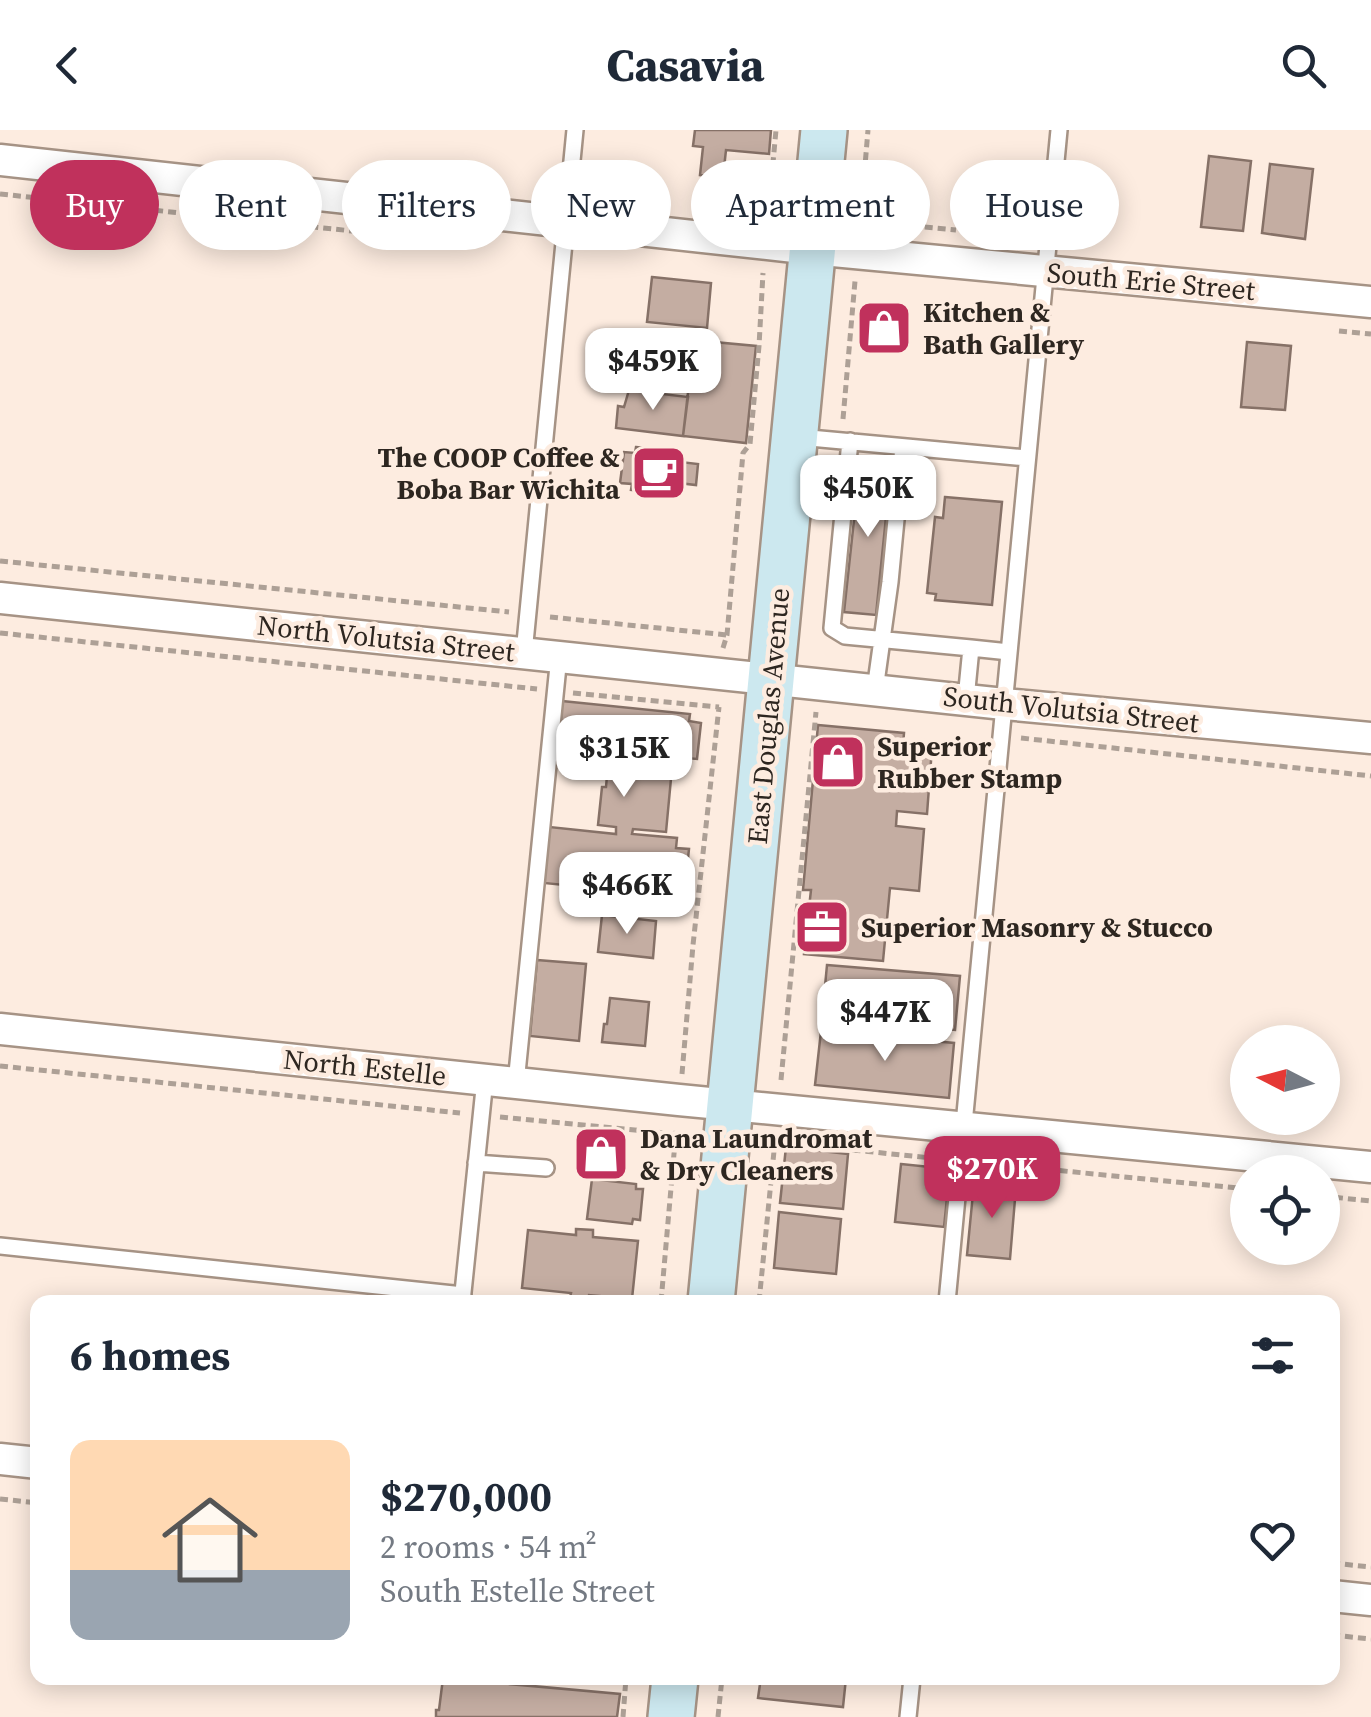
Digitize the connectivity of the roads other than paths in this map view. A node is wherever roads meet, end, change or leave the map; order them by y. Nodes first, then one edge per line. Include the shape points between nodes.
1 (575, 130) edge
2 (824, 130) edge
3 (1059, 130) edge
4 (0, 160) edge
5 (572, 160) edge
6 (821, 160) edge
7 (531, 218) edge
8 (563, 250) edge
9 (812, 250) edge
10 (823, 250) edge
11 (1046, 271) junction
12 (1371, 302) edge
13 (795, 436) junction
14 (846, 441) junction
15 (903, 446) junction
16 (1028, 458) junction
17 (0, 598) edge
18 (880, 639) junction
19 (971, 648) junction
20 (1009, 652) junction
21 (524, 653) junction
22 (559, 656) junction
23 (772, 679) junction
24 (875, 690) junction
25 (966, 700) junction
26 (1004, 704) junction
27 (1371, 738) edge
28 (0, 1029) edge
29 (484, 1079) junction
30 (516, 1083) junction
31 (731, 1105) junction
32 (964, 1126) junction
33 (476, 1164) junction
34 (1371, 1166) edge
35 (546, 1168) dead end
36 (0, 1246) edge
37 (435, 1295) edge
38 (462, 1295) edge
39 (713, 1295) edge
40 (949, 1295) edge
41 (0, 1459) edge
42 (30, 1461) edge
43 (1340, 1597) edge
44 (1371, 1600) edge
45 (674, 1685) edge
46 (911, 1685) edge
47 (671, 1717) edge
48 (908, 1717) edge

1 - 5 lane
2 - 6 main road, East Douglas Avenue
3 - 11 lane
4 - 7 street, South Erie Street
8 - 21 lane
9 - 13 main road, East Douglas Avenue
10 - 11 street, South Erie Street
11 - 12 street, South Erie Street
11 - 16 lane
13 - 14 lane
13 - 23 main road, East Douglas Avenue
14 - 15 lane
14 - 18 lane via 851,491 832,628
15 - 16 lane
15 - 18 lane
16 - 20 lane
17 - 21 street, North Volutsia Street
18 - 19 lane
18 - 24 lane
19 - 20 lane
19 - 25 lane
20 - 26 lane
21 - 22 street, North Volutsia Street
22 - 23 street, North Volutsia Street
22 - 30 lane
23 - 24 street, South Volutsia Street
23 - 31 main road, East Douglas Avenue
24 - 25 street, South Volutsia Street
25 - 26 street, South Volutsia Street
26 - 27 street, South Volutsia Street
26 - 32 lane
28 - 29 street, North Estelle
29 - 30 street, North Estelle
29 - 33 lane
30 - 31 street, North Estelle
31 - 32 street, North Estelle
31 - 39 main road, East Douglas Avenue
32 - 34 street, North Estelle
32 - 40 lane
33 - 35 lane
33 - 38 lane
36 - 37 lane
41 - 42 street
43 - 44 street
45 - 47 main road
46 - 48 lane

